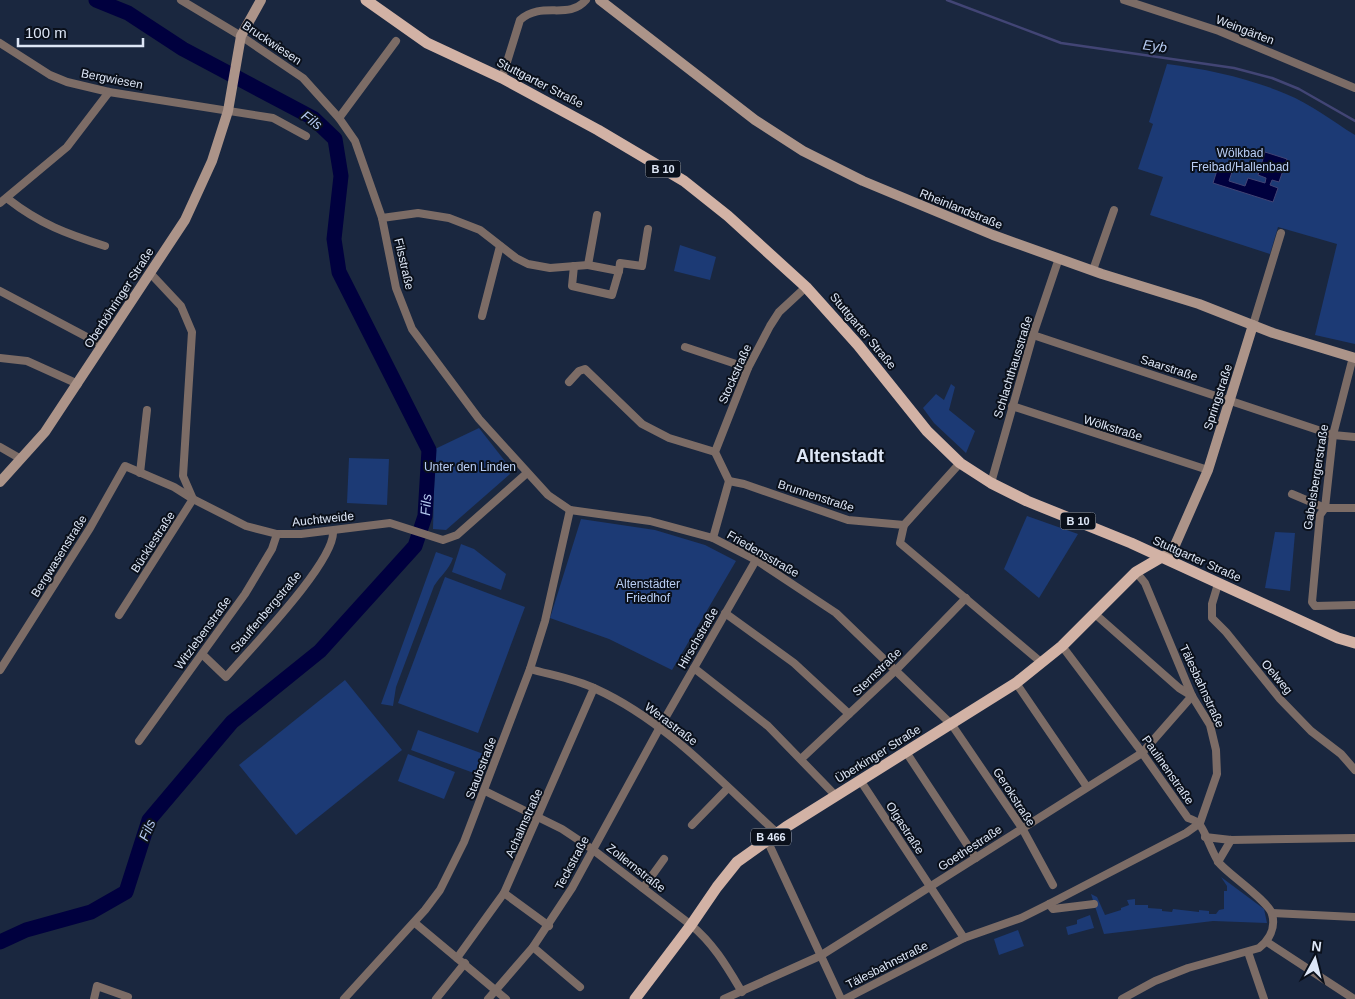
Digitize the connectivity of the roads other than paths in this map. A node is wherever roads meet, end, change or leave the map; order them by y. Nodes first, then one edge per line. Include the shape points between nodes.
1 (181, 0) edge
2 (261, 0) edge
3 (366, 0) edge
4 (586, 0) edge
5 (600, 0) edge
6 (1124, 0) edge
7 (241, 36) junction
8 (396, 41) dead end
9 (0, 43) edge
10 (502, 78) junction
11 (1355, 88) edge
12 (109, 92) junction
13 (228, 110) junction
14 (339, 118) junction
15 (306, 136) dead end
16 (8, 199) junction
17 (0, 203) edge
18 (1114, 210) dead end
19 (597, 215) dead end
20 (382, 218) junction
21 (648, 230) dead end
22 (1280, 233) dead end
23 (106, 246) dead end
24 (500, 246) junction
25 (1059, 258) junction
26 (588, 265) junction
27 (574, 266) junction
28 (1093, 270) junction
29 (619, 271) junction
30 (151, 274) junction
31 (806, 287) junction
32 (0, 291) edge
33 (482, 316) dead end
34 (1253, 325) junction
35 (1033, 335) junction
36 (102, 345) junction
37 (685, 347) dead end
38 (1354, 357) edge
39 (0, 358) edge
40 (748, 368) junction
41 (569, 382) dead end
42 (78, 384) junction
43 (1231, 400) junction
44 (1012, 406) junction
45 (147, 410) dead end
46 (1333, 435) junction
47 (1355, 437) edge
48 (0, 447) edge
49 (715, 452) junction
50 (22, 460) junction
51 (960, 463) junction
52 (1208, 470) junction
53 (140, 473) junction
54 (527, 473) junction
55 (728, 481) junction
56 (0, 482) edge
57 (991, 483) junction
58 (1292, 494) dead end
59 (194, 498) junction
60 (1324, 508) junction
61 (1355, 508) edge
62 (570, 510) junction
63 (904, 525) junction
64 (333, 531) junction
65 (277, 534) junction
66 (713, 538) junction
67 (1160, 558) junction
68 (756, 560) junction
69 (1136, 572) junction
70 (1218, 584) junction
71 (966, 598) junction
72 (1355, 605) edge
73 (725, 613) junction
74 (1095, 614) junction
75 (119, 615) dead end
76 (1355, 644) edge
77 (1062, 646) junction
78 (202, 654) junction
79 (1042, 663) junction
80 (694, 668) junction
81 (530, 669) junction
82 (0, 670) edge
83 (896, 670) junction
84 (1016, 683) junction
85 (594, 688) junction
86 (1192, 696) junction
87 (849, 714) junction
88 (952, 725) junction
89 (660, 727) junction
90 (139, 740) dead end
91 (906, 752) junction
92 (1142, 752) junction
93 (801, 759) junction
94 (1355, 770) edge
95 (860, 780) junction
96 (1086, 787) junction
97 (728, 788) junction
98 (485, 791) junction
99 (836, 796) junction
100 (539, 817) junction
101 (1200, 823) junction
102 (692, 825) dead end
103 (1022, 828) junction
104 (772, 837) junction
105 (1205, 837) junction
106 (1355, 838) edge
107 (1231, 840) junction
108 (1210, 846) junction
109 (592, 849) junction
110 (664, 858) dead end
111 (976, 858) junction
112 (1218, 862) junction
113 (1052, 885) dead end
114 (643, 888) junction
115 (930, 888) junction
116 (504, 893) junction
117 (1049, 904) junction
118 (1094, 904) dead end
119 (1272, 913) junction
120 (1355, 917) edge
121 (415, 923) junction
122 (691, 925) junction
123 (549, 926) junction
124 (964, 938) junction
125 (1267, 942) junction
126 (533, 947) junction
127 (1248, 952) junction
128 (820, 956) junction
129 (457, 958) junction
130 (465, 964) junction
131 (580, 987) dead end
132 (495, 991) junction
133 (742, 992) junction
134 (129, 998) edge
135 (94, 999) edge
136 (344, 999) edge
137 (436, 999) edge
138 (488, 999) edge
139 (506, 999) edge
140 (635, 999) edge
141 (724, 999) edge
142 (843, 999) edge
143 (1122, 999) edge
144 (1264, 999) edge
145 (1354, 999) edge

1 - 7 street, Bruckwiesen
2 - 7 main road, Oberböhringer Straße
3 - 10 main road, Stuttgarter Straße / B 10 via 427,43
4 - 10 street via 573,9 546,9 527,14 520,20
5 - 25 main road, Rheinlandstraße via 755,120 803,151 930,210
6 - 11 street, Weingärten via 1219,31
7 - 13 main road, Oberböhringer Straße
7 - 14 street, Bruckwiesen via 303,78
8 - 14 street
9 - 12 street, Bergwiesen via 50,75
10 - 31 main road, Stuttgarter Straße / B 10 via 581,120 684,182 759,242
12 - 13 street, Bergwiesen
12 - 16 street via 67,148
13 - 15 street via 273,118
13 - 30 main road, Oberböhringer Straße via 212,161 185,220
14 - 20 street, Filsstraße via 355,141
16 - 17 street
16 - 23 street via 33,218
18 - 28 street
19 - 26 street
20 - 24 street via 418,213 448,218 480,230
20 - 54 street, Filsstraße via 396,288 412,329 479,419
21 - 29 street via 642,266 620,263
22 - 34 street, Springstraße
24 - 27 street via 528,264 550,268
24 - 33 street
25 - 28 main road, Rheinlandstraße
25 - 35 street, Schlachthausstraße
26 - 27 street
26 - 29 street
27 - 29 street via 572,286 612,295
28 - 34 main road, Rheinlandstraße
30 - 36 main road, Oberböhringer Straße
30 - 59 street via 181,306 192,332 183,476
31 - 40 street, Stockstraße via 779,312
31 - 51 main road, Stuttgarter Straße / B 10 via 928,431
32 - 36 street
34 - 38 main road, Rheinlandstraße
34 - 43 main road, Springstraße
35 - 43 street, Saarstraße
35 - 44 street, Schlachthausstraße
36 - 42 main road, Oberböhringer Straße
37 - 40 street
38 - 46 street, Gabelsbergerstraße
39 - 42 street via 27,361
40 - 49 street, Stockstraße
41 - 49 street via 585,369 642,424 669,438
42 - 50 main road, Oberböhringer Straße
43 - 46 street, Saarstraße
43 - 52 main road, Springstraße
44 - 52 street, Wölkstraße
44 - 57 street, Schlachthausstraße
45 - 53 street
46 - 47 street, Saarstraße
46 - 60 street, Gabelsbergerstraße
48 - 50 street
49 - 55 street
50 - 56 main road, Oberböhringer Straße
51 - 57 main road, Stuttgarter Straße / B 10
51 - 63 street
52 - 67 main road, Springstraße via 1172,552
53 - 59 street, Bergwasenstraße
53 - 82 street, Bergwasenstraße via 125,466 90,528
54 - 62 street, Friedensstraße via 548,495
54 - 64 street, Auchtweide via 457,535 443,540 390,523
55 - 63 street, Brunnenstraße via 848,520
55 - 66 street
57 - 67 main road, Stuttgarter Straße / B 10
58 - 60 street
59 - 65 street, Auchtweide via 246,526
59 - 75 street, Bücklestraße
60 - 61 street
60 - 72 street, Gabelsbergerstraße via 1320,516 1312,602 1315,606
62 - 66 street, Friedensstraße via 650,521
62 - 81 street, Staubstraße via 545,621
63 - 71 street via 900,543
64 - 65 street, Auchtweide
64 - 78 street, Stauffenbergstraße via 333,541 319,565 226,677
65 - 78 street, Witzlebenstraße via 272,549 245,594
66 - 68 street, Friedensstraße
67 - 69 main road, Überkinger Straße / B 466
67 - 70 main road, Stuttgarter Straße / B 10
68 - 73 street, Hirschstraße
68 - 83 street, Friedensstraße via 836,613
69 - 74 main road, Überkinger Straße / B 466
69 - 86 street, Tälesbahnstraße via 1146,583
70 - 76 main road, Stuttgarter Straße / B 10
70 - 94 street, Oelweg via 1212,618 1280,699
71 - 79 street
71 - 83 street, Sternstraße
73 - 80 street, Hirschstraße
73 - 87 street via 794,662
74 - 77 main road, Überkinger Straße / B 466
74 - 86 street via 1178,688
77 - 79 main road, Überkinger Straße / B 466
77 - 92 street, Paulinenstraße
78 - 90 street, Witzlebenstraße
79 - 84 main road, Überkinger Straße / B 466
80 - 89 street, Hirschstraße
80 - 93 street via 754,714
81 - 85 street, Werastraße
81 - 98 street, Staubstraße
83 - 87 street, Sternstraße
83 - 88 street, Friedensstraße
84 - 88 main road, Überkinger Straße / B 466
84 - 96 street
85 - 89 street, Werastraße
85 - 100 street, Achalmstraße
86 - 92 street, Goethestraße
86 - 101 street, Tälesbahnstraße via 1210,725 1216,750 1217,774
87 - 93 street, Sternstraße
88 - 91 main road, Überkinger Straße / B 466
88 - 103 street, Gerokstraße
89 - 97 street, Werastraße
89 - 109 street, Teckstraße
91 - 95 main road, Überkinger Straße / B 466
91 - 111 street
92 - 96 street, Goethestraße
92 - 101 street, Paulinenstraße via 1188,818
93 - 99 street
95 - 99 main road, Überkinger Straße / B 466
95 - 115 street, Olgastraße
96 - 103 street, Goethestraße
97 - 102 street
97 - 104 street, Werastraße
98 - 100 street, Zollernstraße
98 - 121 street, Staubstraße via 440,890
99 - 104 main road, Überkinger Straße / B 466
100 - 109 street, Zollernstraße
100 - 116 street, Achalmstraße
101 - 105 street
101 - 117 street, Tälesbahnstraße
103 - 111 street, Goethestraße
103 - 113 street, Gerokstraße
104 - 122 main road, Überkinger Straße / B 466 via 737,862
104 - 128 street, Werastraße
105 - 107 street
105 - 108 street
106 - 107 street
107 - 108 street
107 - 112 street
108 - 112 street
109 - 114 street, Zollernstraße
109 - 123 street, Teckstraße
110 - 114 street
111 - 115 street, Goethestraße
112 - 119 street
114 - 122 street, Zollernstraße
115 - 124 street, Olgastraße
115 - 128 street, Goethestraße
116 - 123 street
116 - 129 street, Achalmstraße
117 - 118 street via 1053,909
117 - 124 street, Tälesbahnstraße via 1021,918
119 - 120 street
119 - 125 street via 1271,935
121 - 129 street
121 - 136 street, Staubstraße
122 - 133 street, Zollernstraße via 704,935
122 - 140 main road, Überkinger Straße / B 466
123 - 126 street, Teckstraße
124 - 142 street, Tälesbahnstraße
125 - 127 street
125 - 145 street
126 - 131 street
126 - 132 street, Teckstraße
127 - 143 street via 1155,980
127 - 144 street
128 - 133 street, Goethestraße
128 - 142 street, Werastraße
129 - 130 street
130 - 132 street
130 - 137 street
132 - 138 street, Teckstraße
132 - 139 street
133 - 141 street, Goethestraße
134 - 135 street via 97,986

